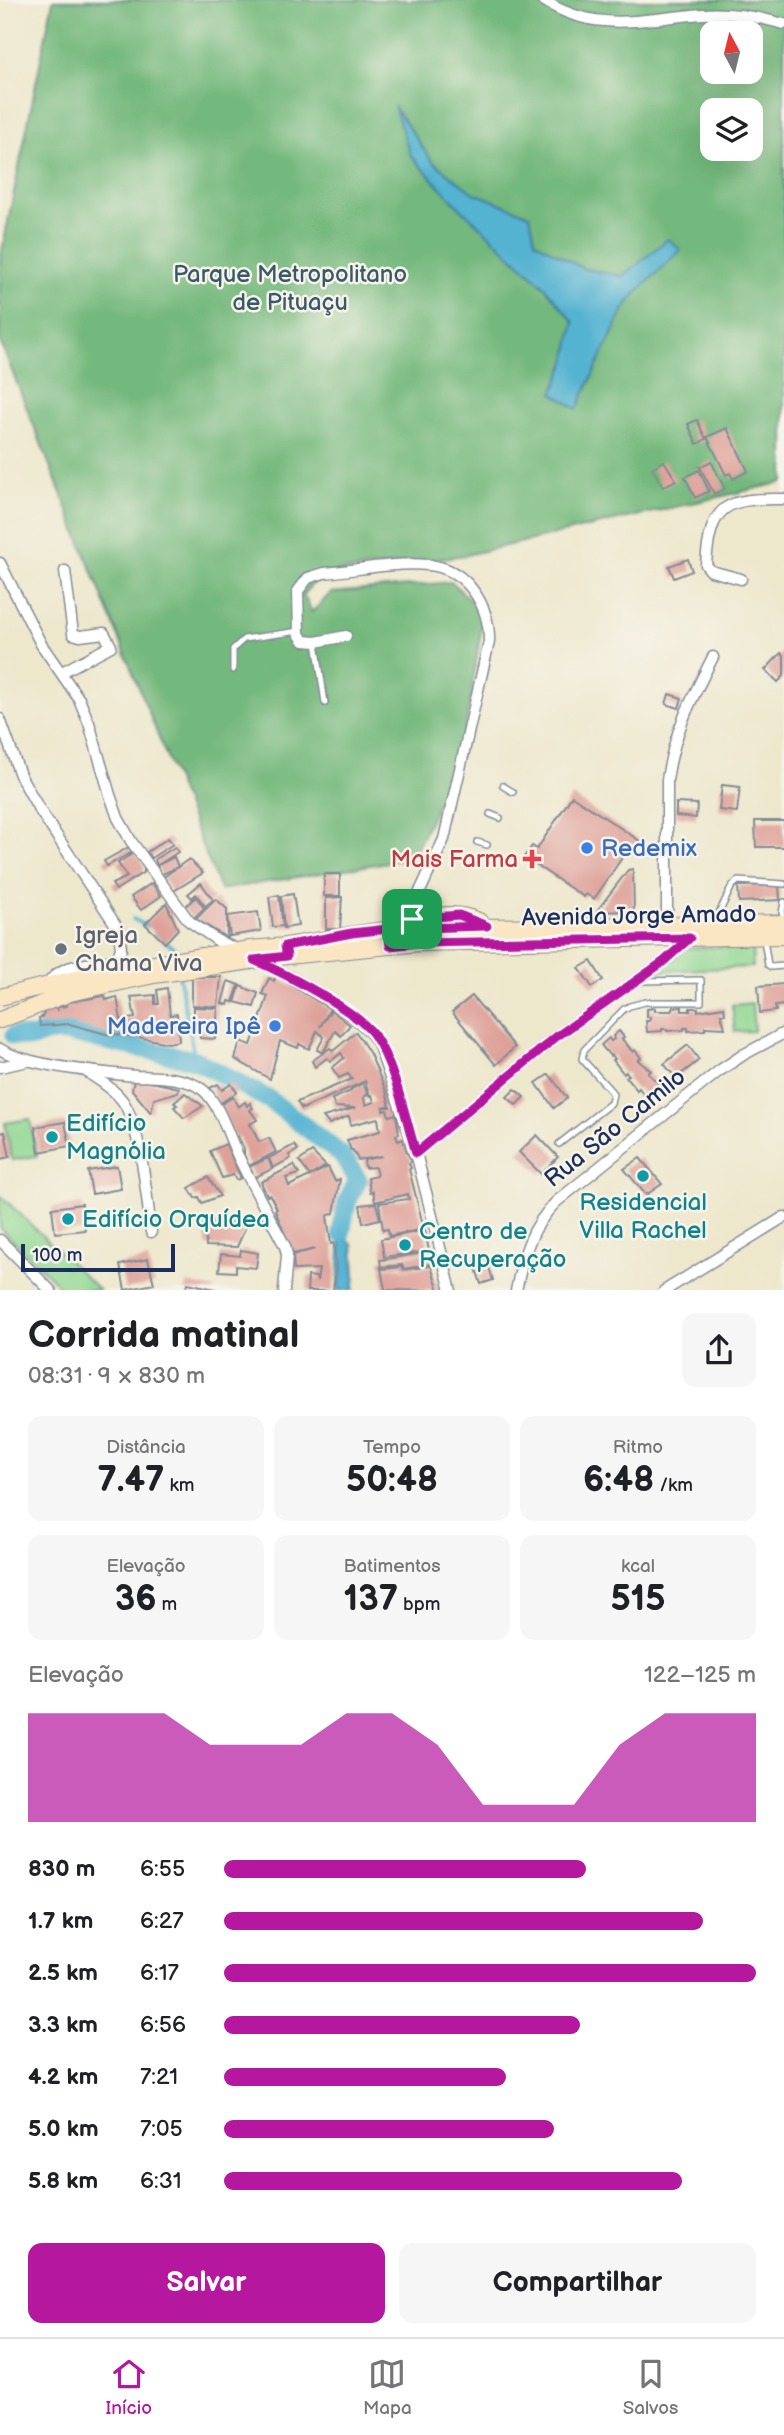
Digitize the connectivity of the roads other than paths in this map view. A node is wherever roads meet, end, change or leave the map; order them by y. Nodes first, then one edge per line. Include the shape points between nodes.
1 (543, 0) edge
2 (784, 24) edge
3 (784, 499) edge
4 (0, 563) edge
5 (65, 571) dead end
6 (741, 579) dead end
7 (299, 631) junction
8 (345, 636) dead end
9 (316, 642) junction
10 (713, 657) dead end
11 (233, 670) dead end
12 (62, 672) junction
13 (325, 703) dead end
14 (0, 719) edge
15 (503, 786) dead end
16 (513, 792) dead end
17 (490, 814) dead end
18 (500, 818) dead end
19 (477, 842) dead end
20 (487, 845) dead end
21 (784, 884) edge
22 (719, 913) junction
23 (784, 913) edge
24 (412, 914) junction
25 (700, 923) junction
26 (667, 925) junction
27 (487, 926) junction
28 (388, 929) junction
29 (764, 936) junction
30 (784, 936) edge
31 (690, 938) junction
32 (390, 946) junction
33 (239, 950) junction
34 (286, 951) junction
35 (254, 960) junction
36 (204, 962) junction
37 (784, 966) edge
38 (152, 970) junction
39 (636, 981) junction
40 (48, 984) junction
41 (0, 997) edge
42 (0, 1020) edge
43 (784, 1033) edge
44 (0, 1049) edge
45 (30, 1061) junction
46 (0, 1068) edge
47 (81, 1069) junction
48 (559, 1144) dead end
49 (416, 1153) junction
50 (784, 1217) edge
51 (151, 1232) dead end
52 (0, 1240) edge
53 (51, 1290) edge
54 (284, 1290) edge
55 (451, 1290) edge
56 (516, 1290) edge
57 (664, 1290) edge

1 - 2 street via 571,16 607,23 706,14
3 - 6 street via 736,501 719,512 706,565 710,571
4 - 12 street via 45,651
5 - 12 street via 73,634 104,633 111,646
7 - 9 street via 304,642
7 - 11 lane via 244,639 233,649
7 - 24 street via 298,591 308,578 429,565 465,581 487,618 489,642 444,839
8 - 9 street
9 - 13 lane
10 - 26 street via 683,716 670,757
12 - 33 street via 79,698 114,806 131,841 189,921
14 - 40 street via 20,775 121,939 121,949 113,960 64,969
15 - 16 lane
17 - 18 lane
19 - 20 lane
21 - 22 lane via 738,881
22 - 23 main road
22 - 25 main road
23 - 25 main road, Avenida Jorge Amado
24 - 27 main road via 459,915
24 - 28 main road
25 - 26 main road, Avenida Jorge Amado
26 - 27 main road, Avenida Jorge Amado
27 - 28 main road, Avenida Jorge Amado
28 - 32 main road
28 - 34 main road, Avenida Jorge Amado via 352,933
29 - 30 main road, Avenida Jorge Amado
29 - 31 main road, Avenida Jorge Amado
29 - 37 lane via 768,965
31 - 32 main road, Avenida Jorge Amado
31 - 39 street
32 - 34 main road, Avenida Jorge Amado
33 - 34 main road, Avenida Jorge Amado
33 - 36 main road, Avenida Jorge Amado
34 - 35 main road, Avenida Jorge Amado
35 - 36 main road, Avenida Jorge Amado
35 - 49 street via 335,1004 369,1030 382,1051
36 - 38 main road, Avenida Jorge Amado
38 - 40 main road, Avenida Jorge Amado
38 - 42 main road, Avenida Jorge Amado via 70,993
39 - 48 lane via 701,980 701,1002 645,1002 624,1009 582,1056 613,1094 611,1102
39 - 49 street via 556,1037
40 - 41 main road, Avenida Jorge Amado
43 - 56 street, Rua São Camilo via 719,1071 556,1202 531,1236
44 - 45 street
45 - 46 street
45 - 47 street
47 - 51 street via 112,1089 130,1115
47 - 54 street via 170,1079 203,1090 285,1246
49 - 55 street
50 - 57 street
52 - 53 street

